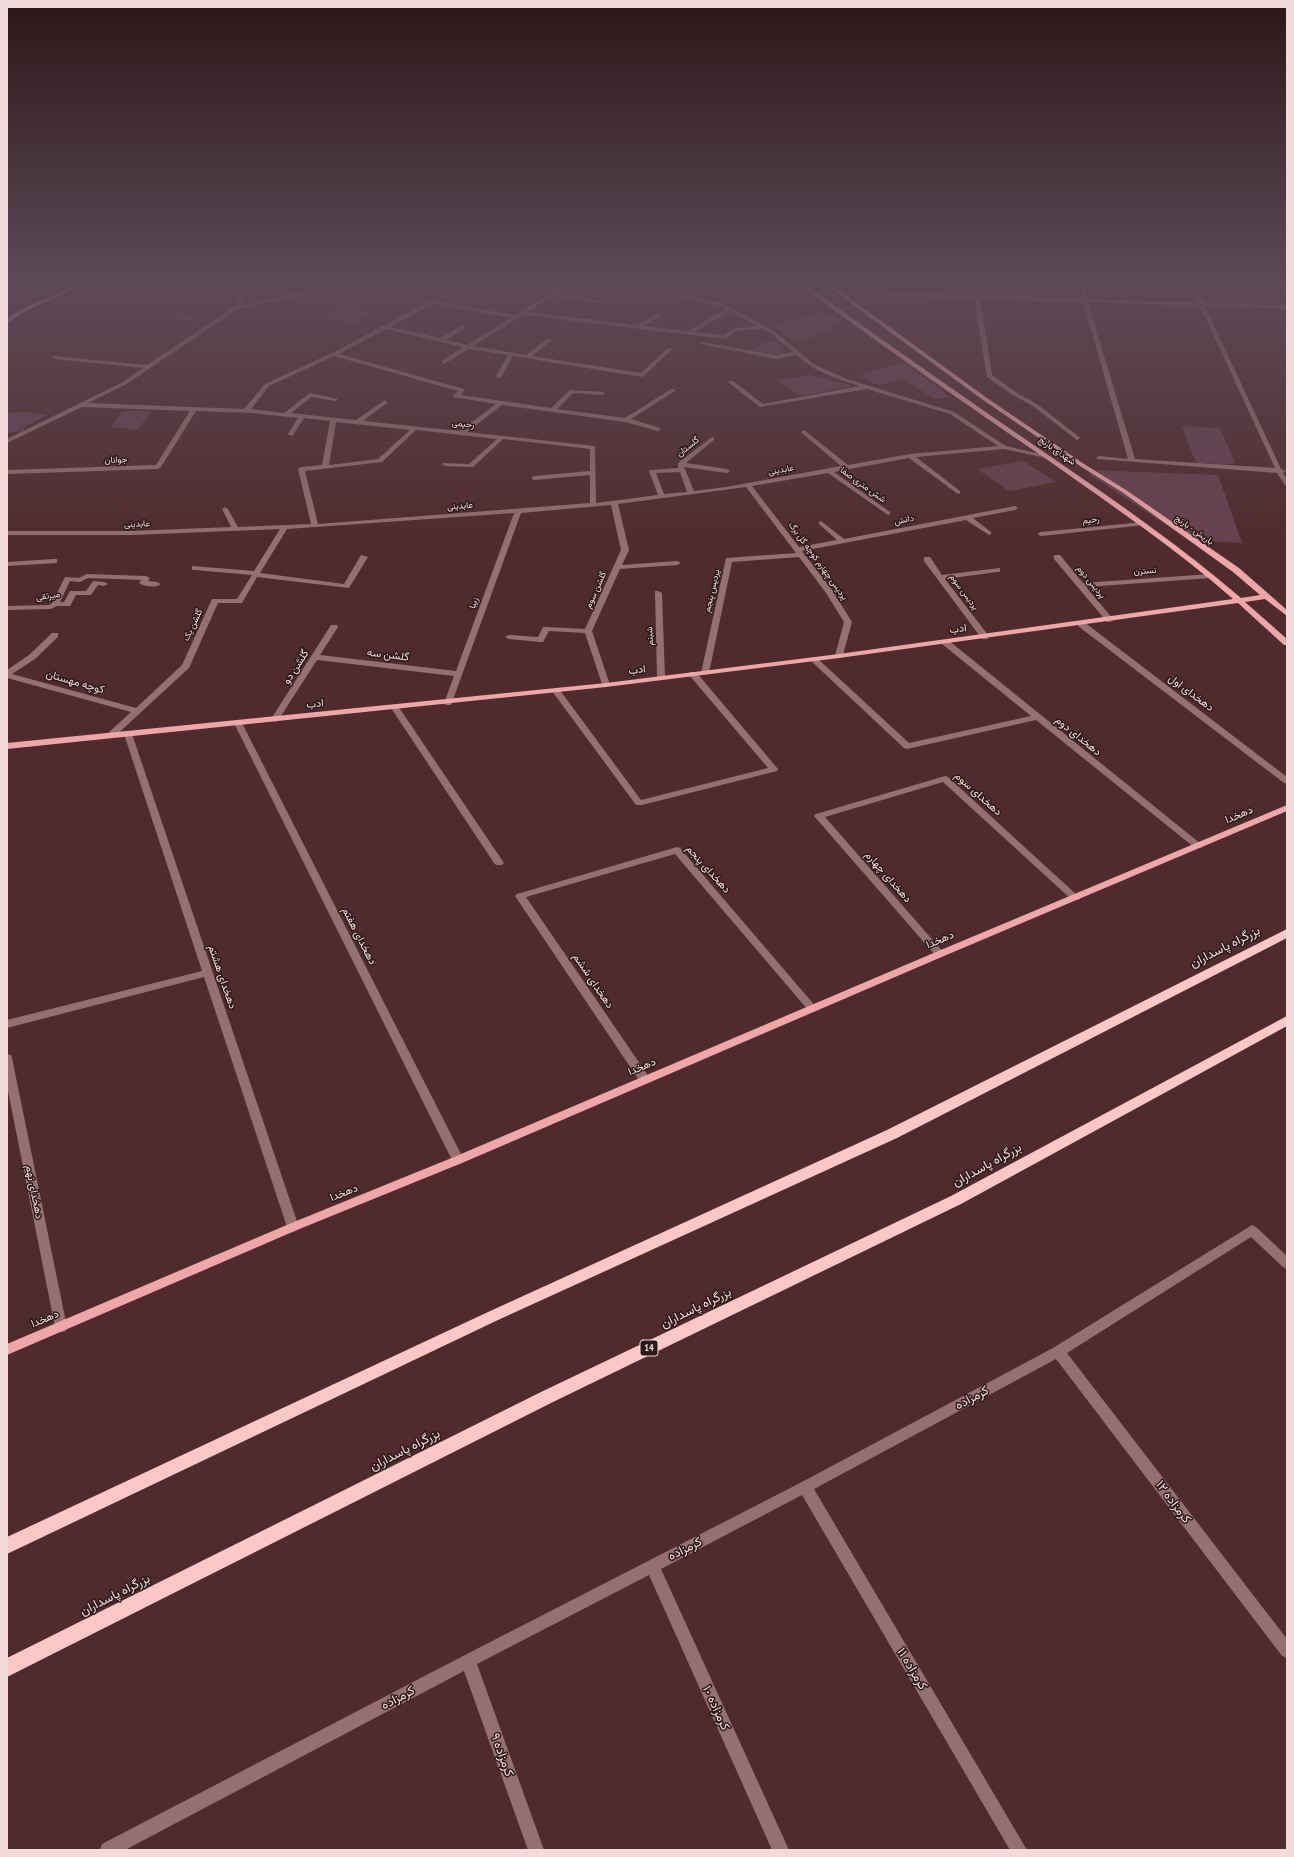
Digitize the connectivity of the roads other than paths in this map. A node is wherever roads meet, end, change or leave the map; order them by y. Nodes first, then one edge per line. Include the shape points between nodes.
1 (140, 373) edge
2 (294, 373) edge
3 (400, 373) edge
4 (501, 373) edge
5 (628, 373) edge
6 (645, 373) edge
7 (828, 373) edge
8 (925, 373) edge
9 (949, 373) edge
10 (988, 373) edge
11 (1106, 373) edge
12 (1234, 373) edge
13 (499, 376) dead end
14 (731, 382) dead end
15 (868, 387) junction
16 (673, 390) dead end
17 (602, 394) dead end
18 (335, 399) dead end
19 (385, 402) dead end
20 (501, 403) junction
21 (82, 405) junction
22 (194, 409) junction
23 (552, 410) junction
24 (246, 411) junction
25 (286, 414) junction
26 (302, 416) junction
27 (333, 420) junction
28 (626, 420) junction
29 (357, 422) junction
30 (415, 428) junction
31 (658, 429) dead end
32 (804, 432) dead end
33 (462, 433) junction
34 (291, 434) dead end
35 (501, 438) junction
36 (1078, 438) dead end
37 (712, 439) dead end
38 (7, 440) edge
39 (1004, 447) junction
40 (910, 456) junction
41 (1046, 456) junction
42 (1099, 458) dead end
43 (1132, 462) junction
44 (445, 464) dead end
45 (325, 467) junction
46 (681, 467) junction
47 (846, 467) junction
48 (828, 470) junction
49 (726, 471) dead end
50 (1279, 471) junction
51 (1287, 471) edge
52 (7, 472) edge
53 (593, 473) junction
54 (534, 478) dead end
55 (1109, 482) joint
56 (1287, 484) edge
57 (748, 485) junction
58 (958, 492) dead end
59 (691, 493) junction
60 (662, 497) junction
61 (614, 502) junction
62 (592, 505) junction
63 (1014, 508) dead end
64 (225, 509) dead end
65 (518, 511) junction
66 (888, 513) dead end
67 (967, 517) junction
68 (821, 523) dead end
69 (1143, 524) junction
70 (315, 526) junction
71 (285, 527) junction
72 (236, 529) junction
73 (7, 533) edge
74 (989, 533) dead end
75 (1041, 534) dead end
76 (842, 541) junction
77 (799, 552) junction
78 (364, 556) dead end
79 (1057, 557) dead end
80 (927, 559) dead end
81 (54, 561) dead end
82 (677, 563) dead end
83 (7, 564) edge
84 (618, 566) junction
85 (195, 568) dead end
86 (997, 570) dead end
87 (256, 574) junction
88 (1211, 576) junction
89 (941, 578) junction
90 (104, 584) dead end
91 (156, 584) dead end
92 (1081, 585) junction
93 (658, 593) dead end
94 (1267, 596) junction
95 (1238, 601) junction
96 (55, 604) junction
97 (7, 608) edge
98 (1287, 614) edge
99 (1110, 620) junction
100 (1081, 624) junction
101 (334, 627) dead end
102 (588, 631) junction
103 (55, 635) dead end
104 (509, 637) dead end
105 (986, 637) junction
106 (945, 642) junction
107 (1287, 643) edge
108 (839, 656) junction
109 (315, 657) junction
110 (814, 660) junction
111 (705, 673) junction
112 (7, 674) edge
113 (458, 674) junction
114 (693, 674) junction
115 (661, 678) junction
116 (606, 685) junction
117 (556, 691) junction
118 (448, 703) junction
119 (395, 708) junction
120 (137, 711) junction
121 (1038, 717) junction
122 (275, 719) junction
123 (238, 723) junction
124 (128, 734) junction
125 (110, 736) junction
126 (7, 746) edge
127 (1287, 781) edge
128 (1287, 808) edge
129 (819, 816) joint
130 (1198, 846) junction
131 (499, 863) dead end
132 (520, 896) joint
133 (1075, 898) junction
134 (1287, 933) edge
135 (940, 954) junction
136 (208, 973) junction
137 (812, 1008) junction
138 (1287, 1020) edge
139 (7, 1024) edge
140 (7, 1058) edge
141 (645, 1080) junction
142 (458, 1160) junction
143 (293, 1227) junction
144 (1287, 1264) edge
145 (61, 1327) junction
146 (7, 1350) edge
147 (1058, 1352) junction
148 (805, 1487) junction
149 (7, 1546) edge
150 (652, 1566) junction
151 (1287, 1651) edge
152 (468, 1661) junction
153 (7, 1668) edge
154 (108, 1850) edge
155 (536, 1850) edge
156 (782, 1850) edge
157 (1019, 1850) edge

1 - 21 street
2 - 24 street via 267,385
3 - 20 street via 462,390 456,396
4 - 13 street
5 - 6 street via 642,375
7 - 15 street
8 - 41 main road, شهدای بارنج
9 - 55 main road, شهدای بارنج
10 - 36 street via 989,376 1035,405
11 - 43 street
12 - 50 street
14 - 15 street via 762,406
15 - 39 street via 952,413
16 - 28 street
17 - 23 street via 572,391
18 - 25 street via 310,395
19 - 29 street
20 - 23 street
20 - 33 street
21 - 22 street, رحیمی
21 - 38 street
22 - 24 street, رحیمی
22 - 52 street, جوانان via 158,467
23 - 28 street
24 - 25 street, رحیمی
25 - 26 street, رحیمی
26 - 27 street, رحیمی
26 - 34 street
27 - 29 street, رحیمی
27 - 45 street
28 - 31 street
29 - 30 street, رحیمی
30 - 33 street, رحیمی
30 - 45 street via 380,461
32 - 47 street
33 - 35 street, رحیمی
35 - 44 street via 471,466
35 - 53 street, رحیمی via 593,447
37 - 46 street, گلستان
39 - 40 street, عابدینی
39 - 41 street
40 - 47 street, عابدینی
40 - 58 street
41 - 69 main road, شهدای بارنج
42 - 43 street
43 - 50 street
45 - 70 street via 301,469
46 - 49 street
46 - 59 street, گلستان
46 - 60 street via 652,471
47 - 48 street, عابدینی
48 - 57 street, عابدینی
48 - 66 street, شش متری صفا
50 - 51 street
50 - 56 street
53 - 54 street
53 - 62 street, رحیمی
55 - 94 main road, باریش - بارنج via 1236,570
57 - 59 street, عابدینی
57 - 77 street, پردیس چهارم کوچه گل برگ
59 - 60 street, عابدینی
60 - 61 street, عابدینی
61 - 62 street, عابدینی
61 - 84 street, گلشن سوم via 625,550
62 - 65 street, عابدینی
63 - 67 street, دانش
64 - 72 street
65 - 70 street, عابدینی
65 - 113 street, زیبا
67 - 74 street
67 - 76 street, دانش
68 - 76 street
69 - 75 street, رحیم
69 - 88 main road, شهدای بارنج
70 - 71 street, عابدینی
71 - 72 street, عابدینی
71 - 87 street, گلشن یک
72 - 73 street, عابدینی via 132,533
76 - 77 street, دانش
77 - 108 street, پردیس چهارم کوچه گل برگ via 848,622
77 - 111 street, پردیس پنجم via 729,560
78 - 87 street via 346,586
79 - 92 street, پردیس دوم
80 - 89 street, پردیس سوم
81 - 83 street
82 - 84 street
84 - 102 street, گلشن سوم
85 - 87 street
86 - 89 street
87 - 120 street, گلشن یک via 239,601 215,601 186,666
88 - 92 street, نسترن
88 - 95 main road, شهدای بارنج
89 - 105 street, پردیس سوم
90 - 96 street, میرتقی via 96,583 88,593 73,593 67,604
91 - 96 street via 143,583 146,578 87,576 80,580 68,579
92 - 99 street, پردیس دوم
93 - 115 street, شبنم
94 - 95 main road, ادب
94 - 98 main road, باریش - بارنج
95 - 99 main road, ادب
95 - 107 main road, شهدای بارنج
96 - 97 street, میرتقی via 51,608
99 - 100 main road, ادب
100 - 105 main road, ادب
100 - 127 street, دهخدای اول
101 - 109 street, گلشن دو
102 - 104 street via 546,629 540,640
102 - 116 street
103 - 112 street via 32,657
105 - 106 main road, ادب
106 - 108 main road, ادب
106 - 121 street, دهخدای دوم
108 - 110 main road, ادب
109 - 113 street, گلشن سه
109 - 122 street, گلشن دو
110 - 111 main road, ادب
110 - 121 street via 907,746
111 - 114 main road, ادب
112 - 120 street, کوچه مهستان
113 - 118 street, زیبا
114 - 115 main road, ادب
114 - 117 street via 774,769 639,803
115 - 116 main road, ادب
116 - 117 main road, ادب
117 - 118 main road, ادب
118 - 119 main road, ادب
119 - 122 main road, ادب
119 - 131 street
120 - 125 street, گلشن یک
121 - 130 street, دهخدای دوم
122 - 123 main road, ادب
123 - 124 main road, ادب
123 - 142 street, دهخدای هفتم
124 - 125 main road, ادب
124 - 136 street, دهخدای هشتم
125 - 126 main road, ادب
128 - 130 main road, دهخدا
129 - 133 street, دهخدای سوم via 945,779
129 - 135 street, دهخدای چهارم
130 - 133 main road, دهخدا
132 - 137 street, دهخدای پنجم via 677,850
132 - 141 street, دهخدای ششم
133 - 135 main road, دهخدا
134 - 149 highway, بزرگراه پاسداران via 892,1134 493,1316
135 - 137 main road, دهخدا
136 - 139 street
136 - 143 street, دهخدای هشتم
137 - 141 main road, دهخدا
138 - 153 highway, بزرگراه پاسداران / 14 via 956,1200 547,1397
140 - 145 street, دهخدای نهم
141 - 142 main road, دهخدا
142 - 143 main road, دهخدا
143 - 145 main road, دهخدا
144 - 147 street, کرمزاده via 1252,1230
145 - 146 main road, دهخدا
147 - 148 street, کرمزاده
147 - 151 street, کرمزاده ١٢
148 - 150 street, کرمزاده
148 - 157 street, کرمزاده ١١
150 - 152 street, کرمزاده
150 - 156 street, کرمزاده ١٠
152 - 154 street, کرمزاده
152 - 155 street, کرمزاده ٩

